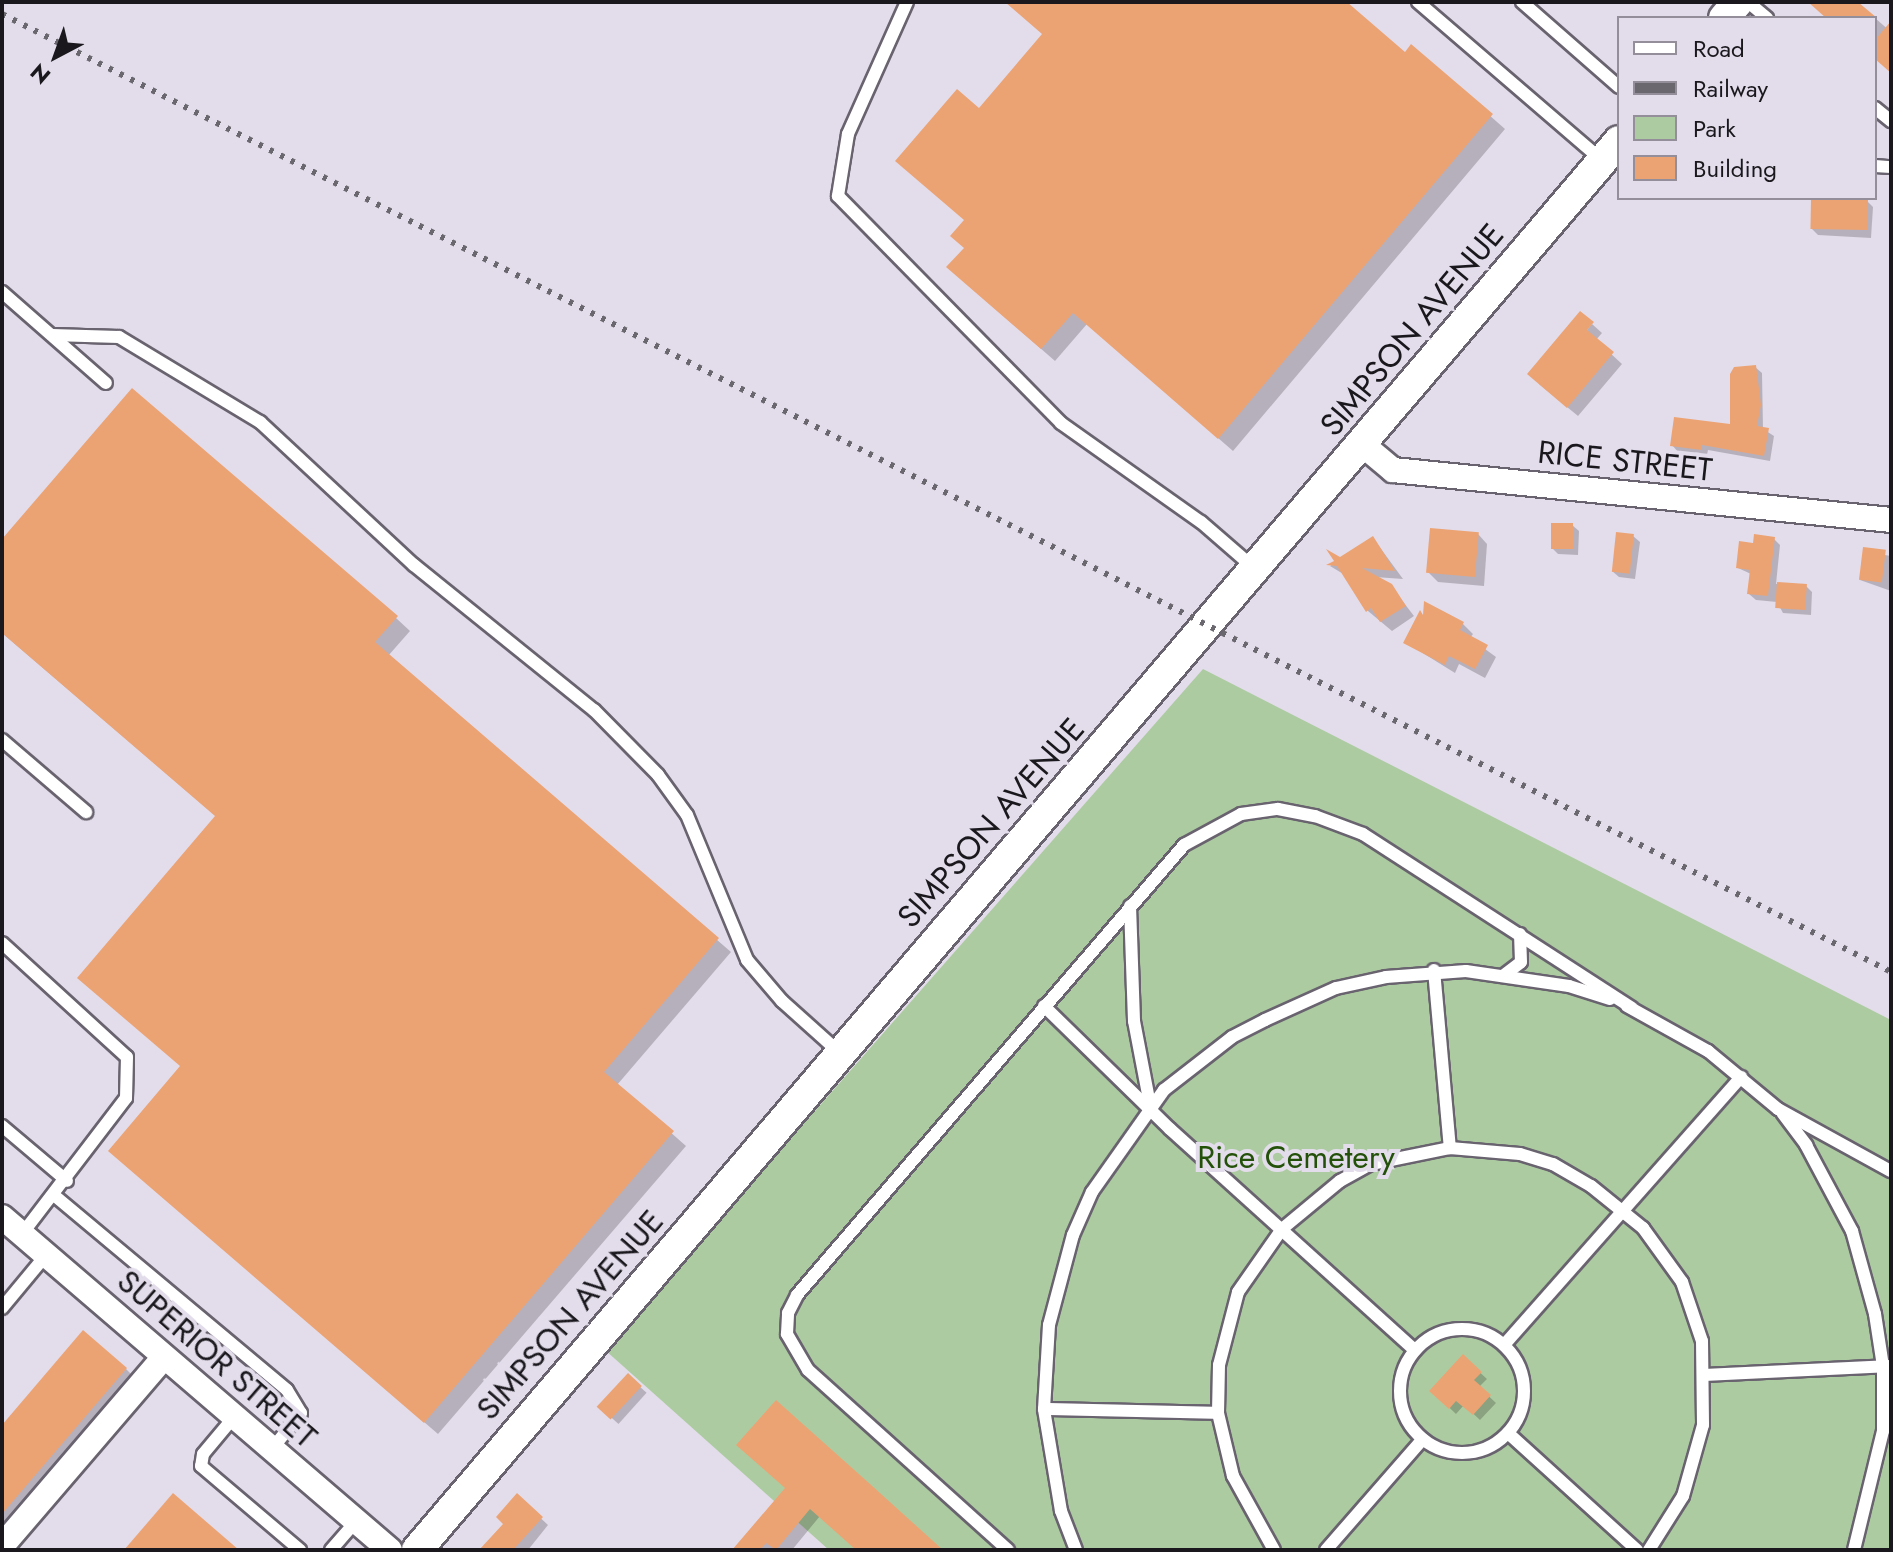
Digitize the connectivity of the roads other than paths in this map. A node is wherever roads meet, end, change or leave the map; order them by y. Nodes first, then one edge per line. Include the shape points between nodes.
1 (907, 2) edge
2 (1418, 2) edge
3 (1522, 2) edge
4 (1748, 2) edge
5 (1765, 16) edge
6 (1617, 85) edge
7 (1611, 151) edge
8 (2, 292) edge
9 (52, 335) junction
10 (106, 383) dead end
11 (1363, 445) junction
12 (1891, 520) edge
13 (1256, 569) junction
14 (2, 740) edge
15 (86, 812) dead end
16 (1130, 906) junction
17 (1520, 934) junction
18 (2, 943) edge
19 (1434, 970) junction
20 (1504, 975) junction
21 (1044, 1006) junction
22 (1632, 1008) junction
23 (841, 1054) junction
24 (1741, 1077) junction
25 (1150, 1106) junction
26 (1778, 1109) junction
27 (2, 1126) edge
28 (1450, 1148) junction
29 (1891, 1171) edge
30 (67, 1181) junction
31 (55, 1196) junction
32 (1625, 1209) junction
33 (2, 1217) edge
34 (1282, 1229) junction
35 (22, 1234) junction
36 (46, 1255) junction
37 (2, 1308) edge
38 (1504, 1345) junction
39 (1415, 1350) junction
40 (164, 1357) junction
41 (1887, 1366) edge
42 (1705, 1375) junction
43 (1888, 1407) edge
44 (1044, 1409) junction
45 (1218, 1413) junction
46 (234, 1417) junction
47 (1508, 1433) junction
48 (1423, 1439) junction
49 (272, 1449) junction
50 (356, 1521) junction
51 (2, 1546) edge
52 (300, 1550) edge
53 (331, 1550) edge
54 (390, 1550) edge
55 (417, 1550) edge
56 (1008, 1550) edge
57 (1076, 1550) edge
58 (1274, 1550) edge
59 (1326, 1550) edge
60 (1637, 1550) edge
61 (1649, 1550) edge
62 (1854, 1550) edge

1 - 13 lane via 848,134 838,196 1061,423 1201,522
2 - 7 lane
3 - 6 lane
4 - 5 lane
7 - 11 street, SIMPSON AVENUE
8 - 9 lane
9 - 10 lane
9 - 23 lane via 119,337 260,422 414,565 594,710 658,775 687,815 747,960 782,1001
11 - 12 street, RICE STREET via 1393,470
11 - 13 street, SIMPSON AVENUE
13 - 23 street, SIMPSON AVENUE
14 - 15 lane
16 - 17 lane via 1184,845 1241,814 1278,809 1363,834
16 - 21 lane
16 - 25 lane via 1134,1021
17 - 20 lane via 1521,962
17 - 22 lane
18 - 30 lane via 127,1057 126,1098
19 - 20 lane
19 - 25 lane via 1336,988 1265,1020 1193,1066
19 - 28 lane
20 - 22 lane via 1569,986
21 - 25 lane
21 - 56 lane via 797,1295 788,1313 787,1334 808,1370
22 - 24 lane
23 - 55 street, SIMPSON AVENUE
24 - 26 lane
24 - 32 lane
25 - 34 lane
25 - 44 lane via 1092,1192 1073,1235 1049,1325
26 - 29 lane
26 - 41 lane via 1806,1145 1852,1231
27 - 30 lane
28 - 32 lane via 1490,1149 1553,1164
28 - 34 lane via 1371,1164 1313,1200
30 - 31 lane
31 - 35 lane
31 - 49 lane via 287,1390 301,1413
32 - 38 lane
32 - 42 lane via 1682,1282 1702,1341
33 - 35 street, SUPERIOR STREET
34 - 39 lane
34 - 45 lane via 1238,1292 1225,1328
35 - 36 street, SUPERIOR STREET
36 - 37 lane
36 - 40 street, SUPERIOR STREET
38 - 39 lane via 1478,1331 1449,1330
38 - 47 lane via 1523,1378 1519,1417
39 - 48 lane via 1400,1386 1409,1424
40 - 46 street, SUPERIOR STREET
40 - 51 street
41 - 42 lane
41 - 43 lane
42 - 61 lane via 1703,1425 1683,1496
43 - 62 lane
44 - 45 lane
44 - 57 lane via 1061,1511
45 - 58 lane via 1233,1476
46 - 49 street, SUPERIOR STREET
46 - 52 lane via 203,1454 201,1466
47 - 48 lane via 1466,1453
47 - 60 lane
48 - 59 lane
49 - 50 street, SUPERIOR STREET
50 - 53 lane
50 - 54 street, SUPERIOR STREET

